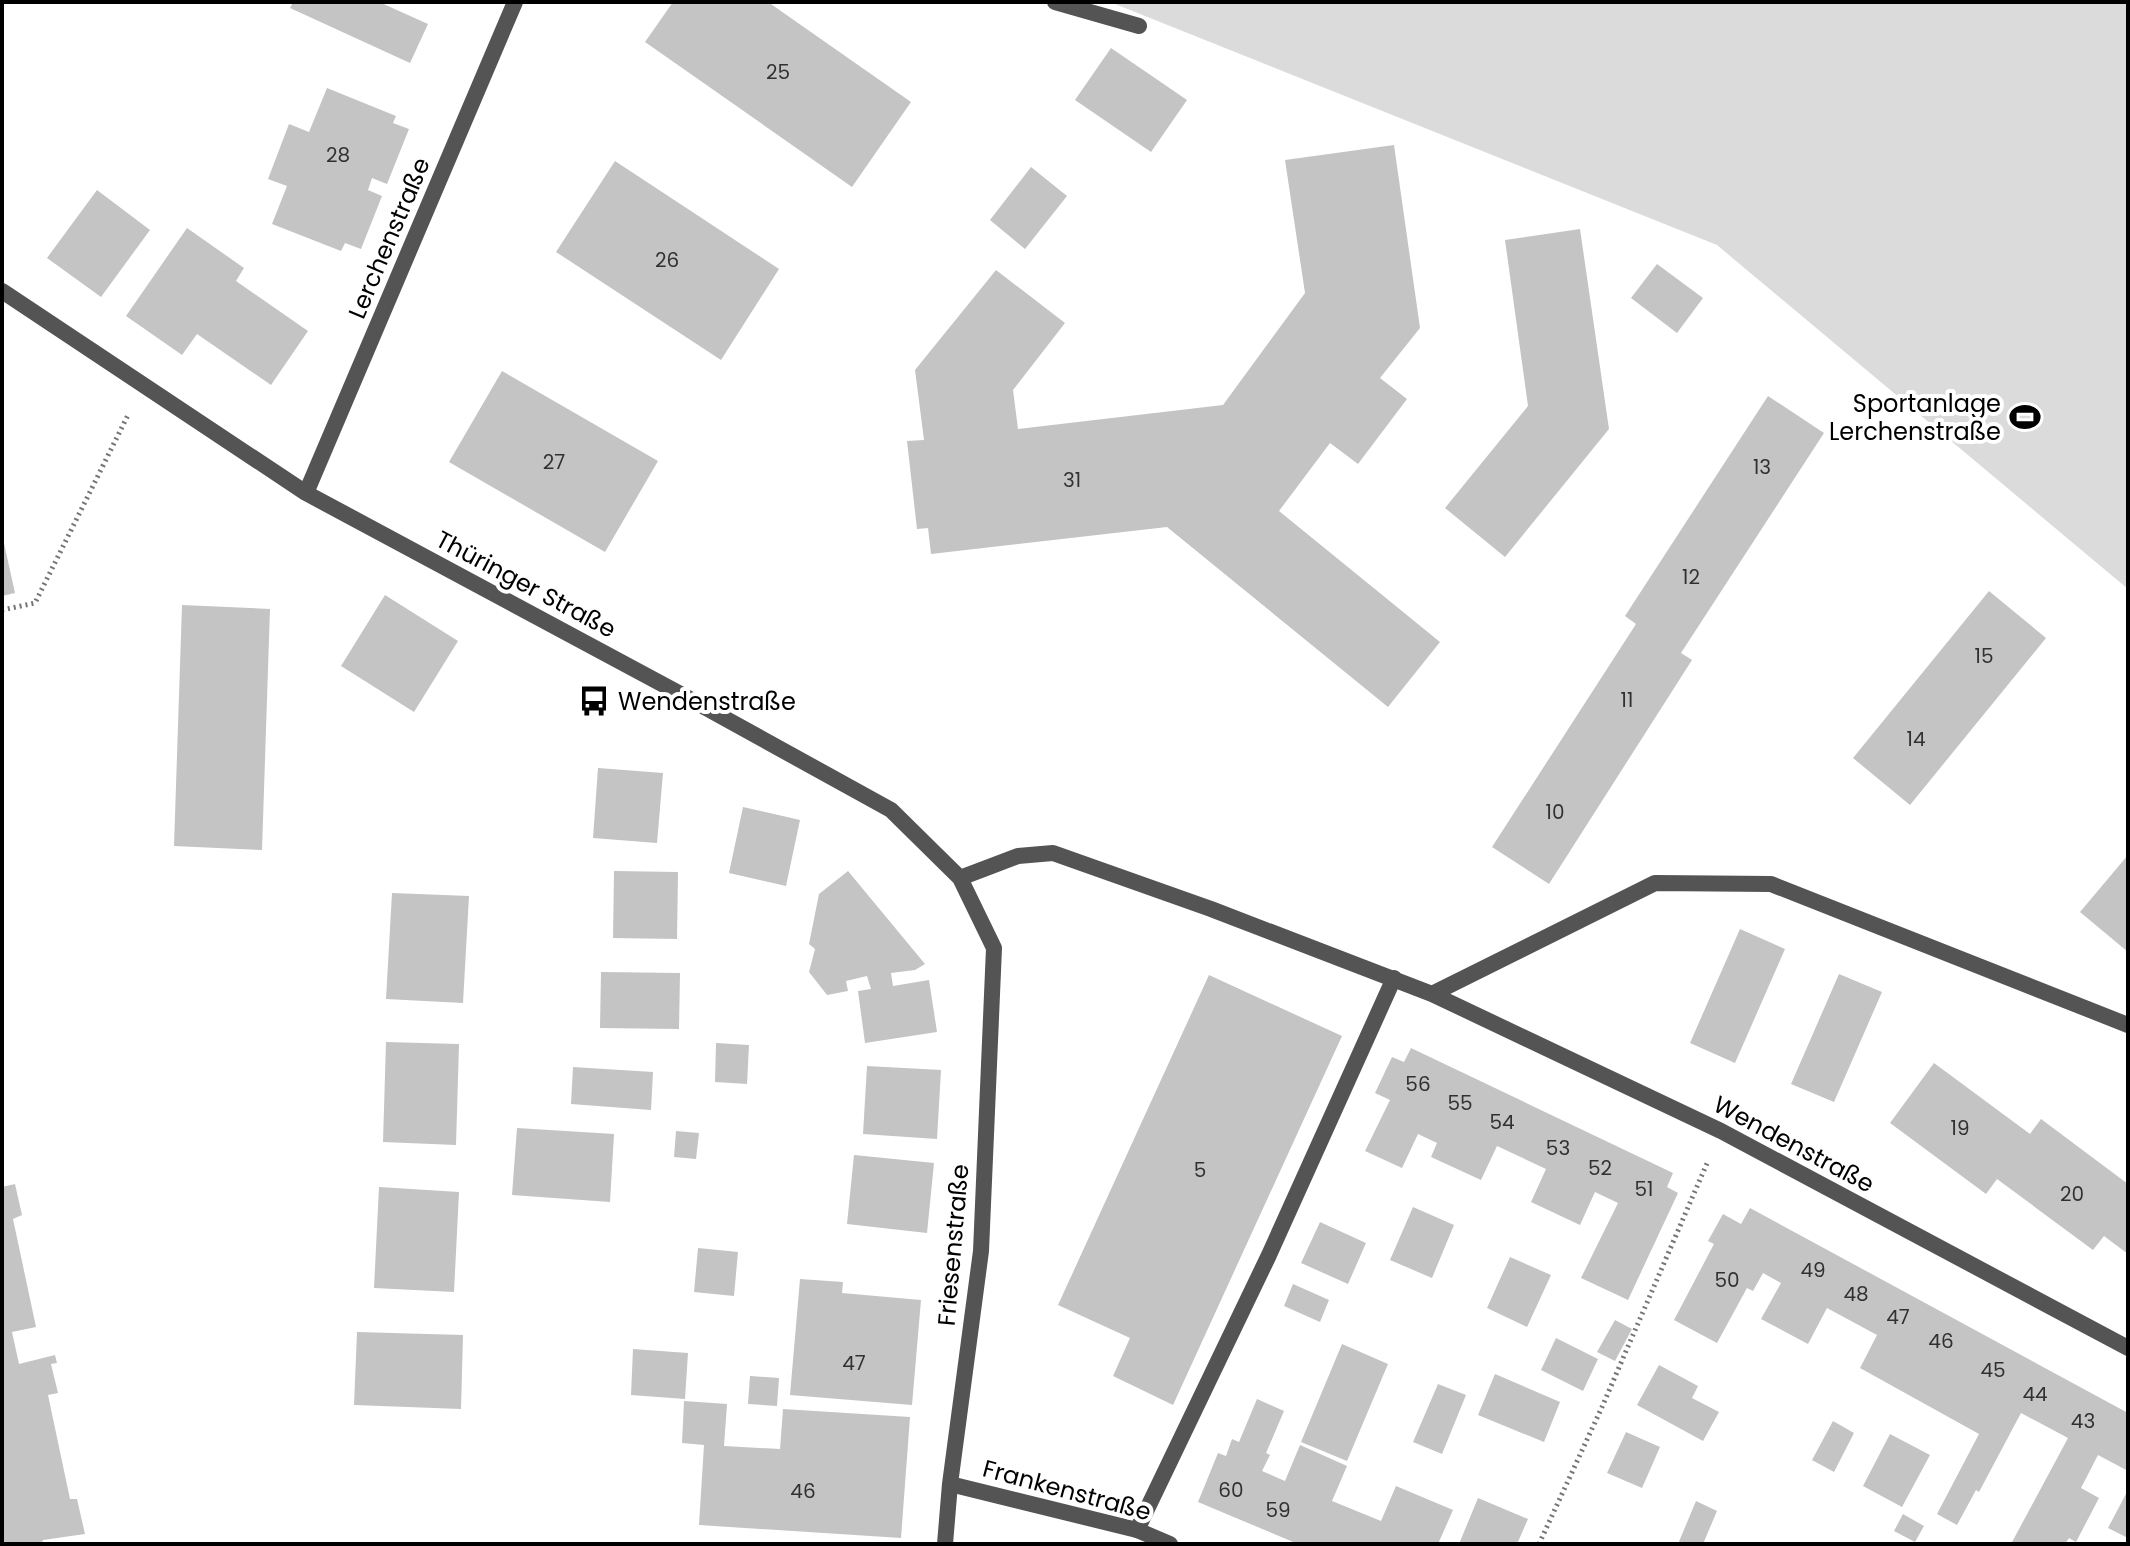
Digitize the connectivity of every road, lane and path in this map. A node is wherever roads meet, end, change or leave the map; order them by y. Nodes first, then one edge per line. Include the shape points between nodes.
1 (515, 2) edge
2 (1055, 2) edge
3 (1139, 26) dead end
4 (2, 291) edge
5 (143, 385) junction
6 (306, 493) junction
7 (2, 610) edge
8 (960, 878) junction
9 (994, 948) joint
10 (1394, 978) junction
11 (1432, 994) junction
12 (2128, 1025) edge
13 (1721, 1131) junction
14 (2128, 1348) edge
15 (950, 1484) junction
16 (1137, 1530) junction
17 (945, 1544) edge
18 (1170, 1544) edge
19 (1539, 1544) edge

1 - 6 street, Lerchenstraße
2 - 3 street
4 - 5 street, Thüringer Straße
5 - 6 street, Thüringer Straße
5 - 7 path via 35,603
6 - 8 street, Thüringer Straße via 891,810
8 - 9 street, Thüringer Straße
8 - 10 street, Wendenstraße via 1018,856 1053,853
9 - 15 street, Friesenstraße via 981,1251
10 - 11 street, Wendenstraße
10 - 16 street
11 - 12 street via 1655,883 1771,884
11 - 13 street, Wendenstraße
13 - 14 street, Wendenstraße
13 - 19 path
15 - 16 street, Frankenstraße
15 - 17 street, Friesenstraße
16 - 18 street, Frankenstraße

